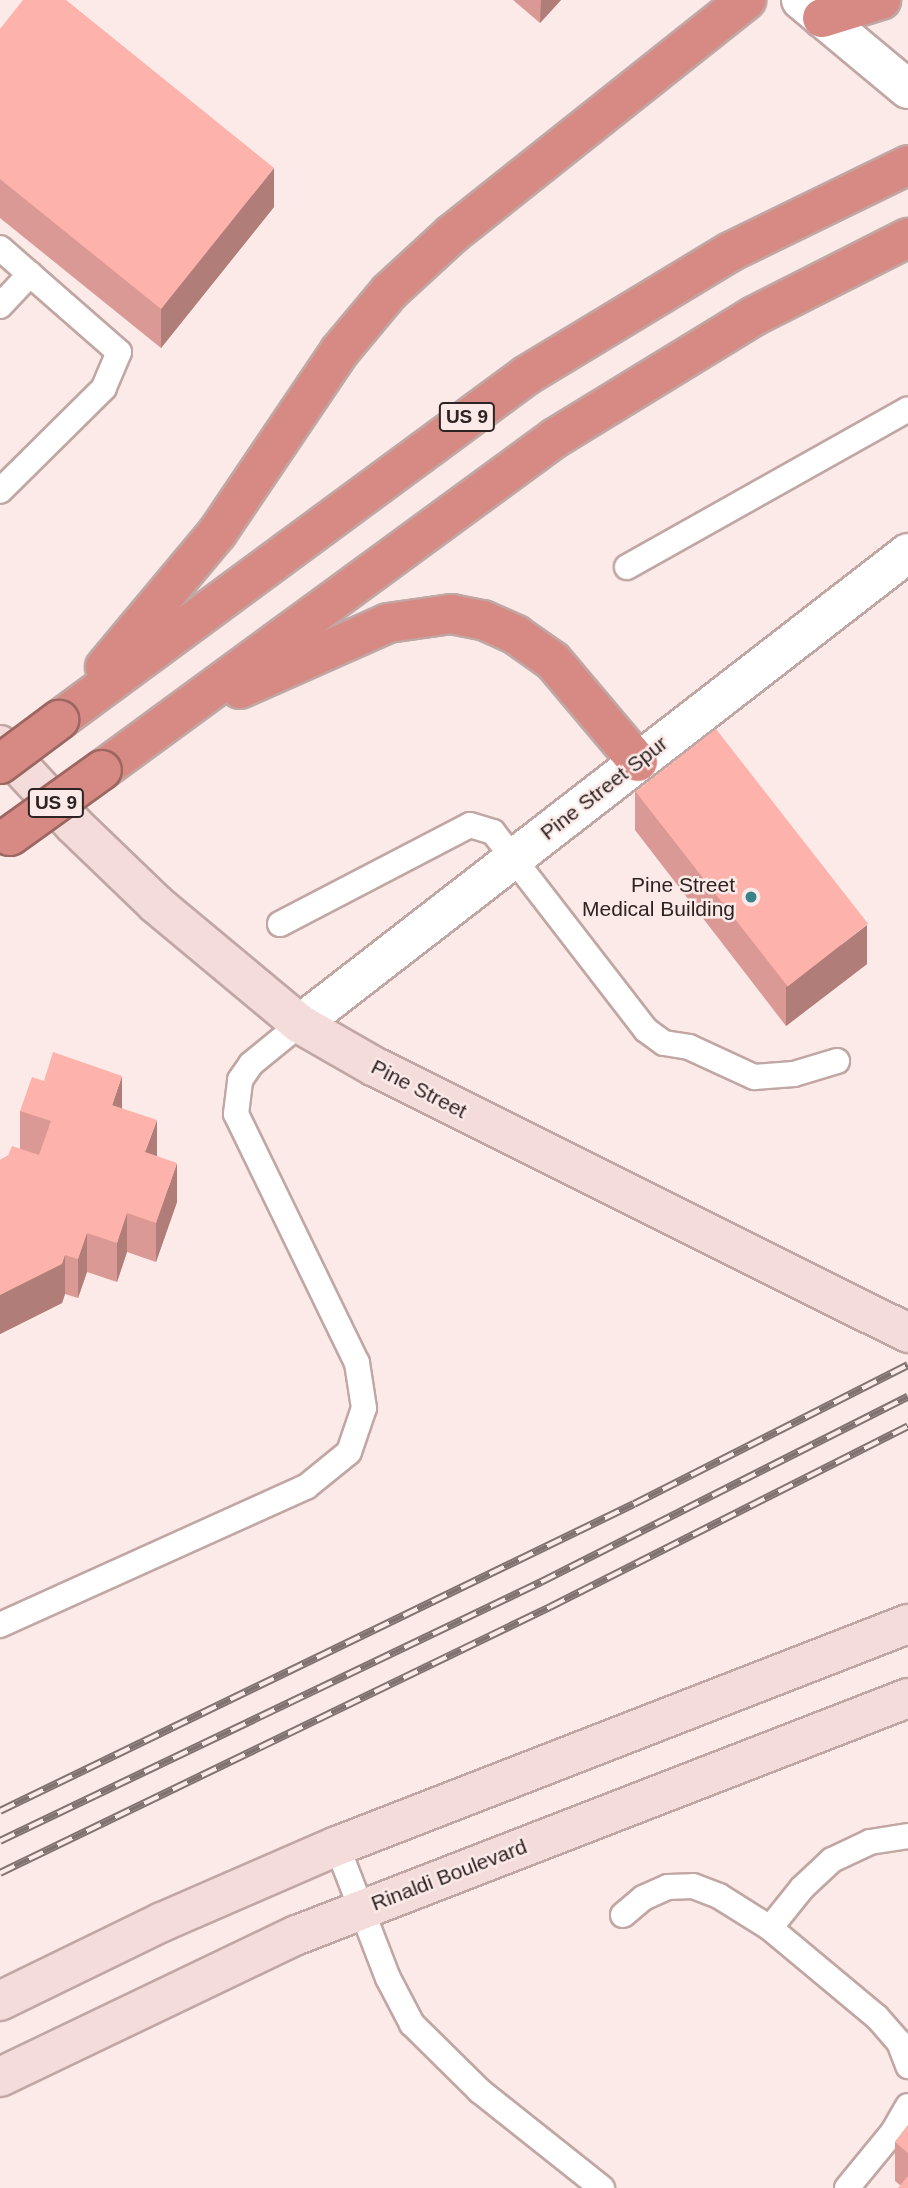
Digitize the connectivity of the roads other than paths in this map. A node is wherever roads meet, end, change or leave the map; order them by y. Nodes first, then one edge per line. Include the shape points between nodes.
1 (746, 0) edge
2 (881, 0) edge
3 (812, 9) edge
4 (908, 89) edge
5 (908, 166) edge
6 (908, 238) edge
7 (0, 248) edge
8 (30, 274) junction
9 (0, 306) edge
10 (908, 410) edge
11 (0, 491) edge
12 (908, 553) edge
13 (627, 567) dead end
14 (59, 720) junction
15 (136, 744) junction
16 (0, 745) edge
17 (638, 762) junction
18 (0, 764) edge
19 (5, 840) edge
20 (514, 858) junction
21 (280, 924) dead end
22 (300, 1024) junction
23 (836, 1061) dead end
24 (908, 1333) edge
25 (908, 1624) edge
26 (0, 1625) edge
27 (908, 1698) edge
28 (908, 1836) edge
29 (337, 1846) junction
30 (361, 1909) junction
31 (623, 1914) dead end
32 (770, 1928) junction
33 (0, 2001) edge
34 (908, 2066) edge
35 (0, 2077) edge
36 (908, 2106) edge
37 (602, 2188) edge
38 (847, 2188) edge

1 - 14 highway via 452,234 389,292 339,352 217,533
2 - 3 highway
3 - 4 street
5 - 14 highway, US 9 via 730,252 527,375
6 - 15 highway, US 9 via 742,323 555,438
7 - 8 lane
8 - 9 lane
8 - 11 lane via 119,352 104,388
10 - 13 lane
12 - 17 street, Pine Street Spur
14 - 18 highway, US 9, bridge
15 - 17 highway via 270,674 356,636 388,623 451,614 483,620 516,635 553,661
15 - 19 highway, US 9, bridge
16 - 22 street, Pine Street via 156,904
17 - 20 street, Pine Street Spur
20 - 21 lane via 493,832 470,825
20 - 22 street, Pine Street Spur
20 - 23 lane via 646,1030 664,1043 689,1047 754,1077 794,1074
22 - 24 street, Pine Street via 375,1067
22 - 26 lane via 251,1064 240,1080 236,1114 357,1363 363,1408 349,1452 306,1487
25 - 29 street
27 - 30 street, Rinaldi Boulevard
28 - 32 lane via 870,1842 832,1860
29 - 30 lane
29 - 33 street via 162,1922
30 - 35 street, Rinaldi Boulevard via 190,1983
30 - 37 lane via 399,2003 428,2044
31 - 32 lane via 668,1887 694,1886
32 - 34 lane via 877,2017 899,2042
36 - 38 lane

